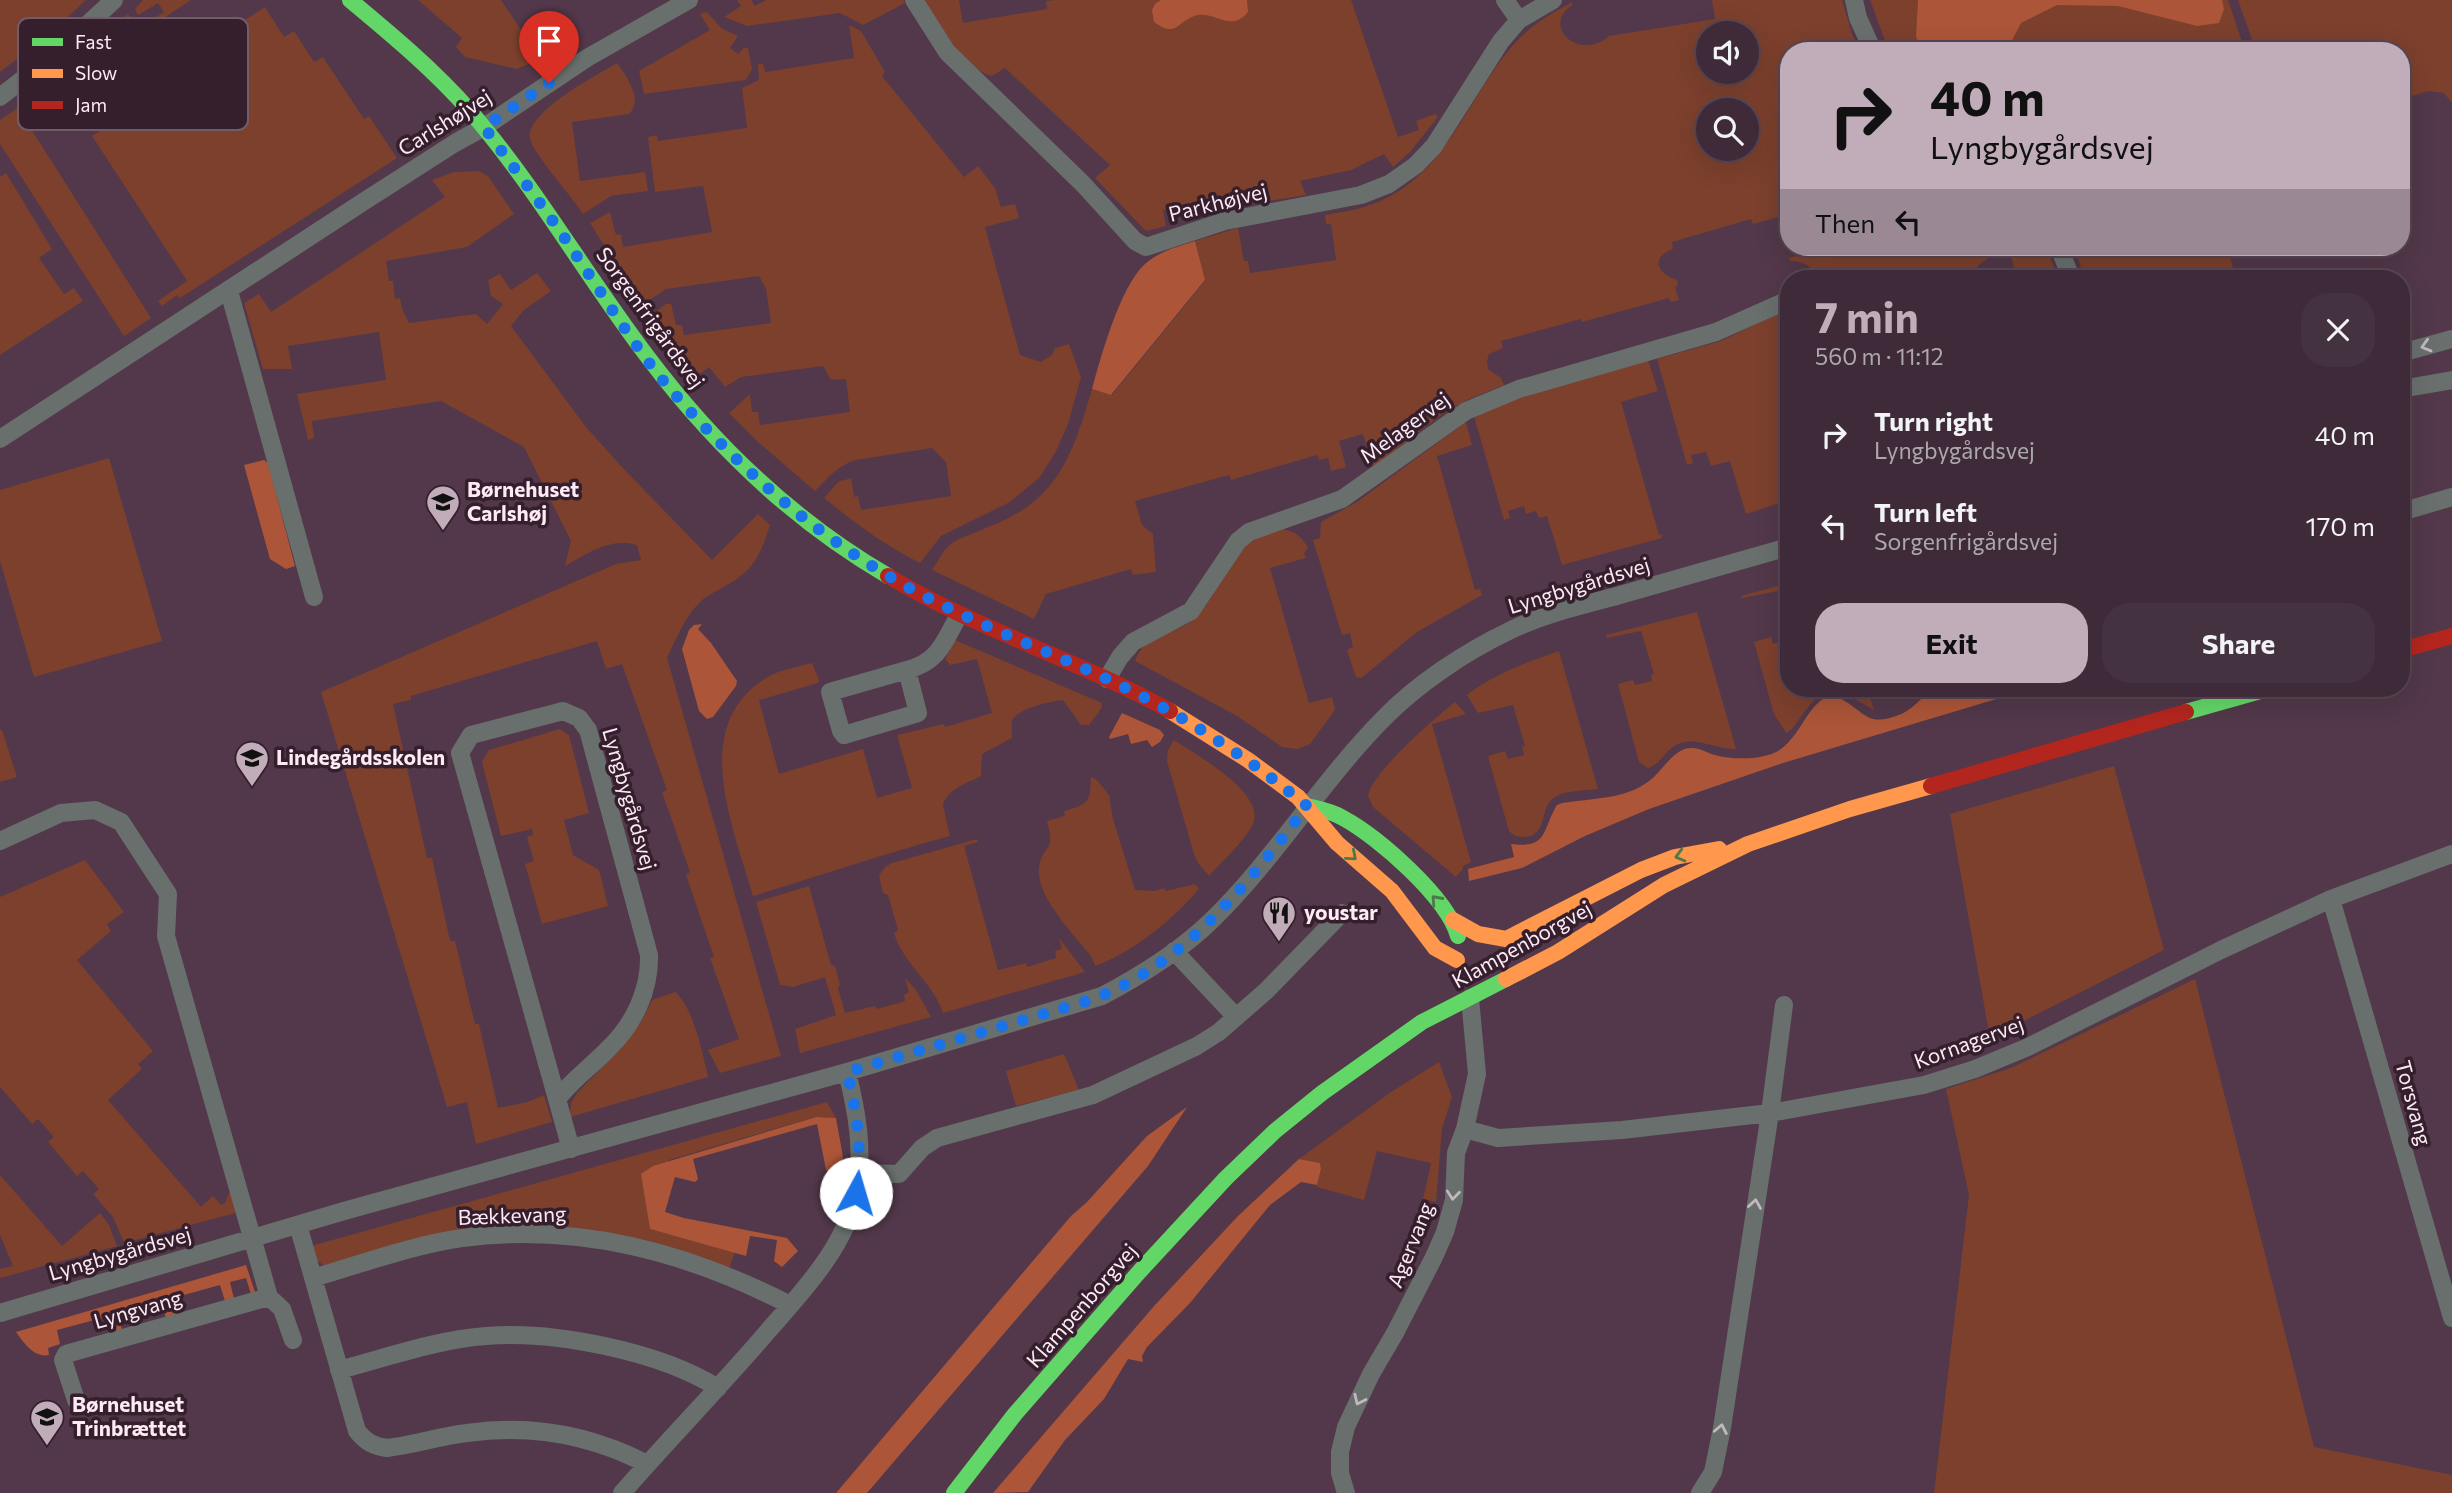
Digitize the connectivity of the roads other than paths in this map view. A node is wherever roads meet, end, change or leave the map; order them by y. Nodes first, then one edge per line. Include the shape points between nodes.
1 (114, 0) edge
2 (350, 0) edge
3 (690, 0) edge
4 (914, 0) edge
5 (1505, 0) edge
6 (1553, 0) edge
7 (1854, 0) edge
8 (94, 18) edge
9 (1519, 20) junction
10 (1869, 42) edge
11 (18, 83) edge
12 (0, 97) edge
13 (484, 127) junction
14 (229, 291) junction
15 (1780, 304) edge
16 (2452, 338) edge
17 (2410, 350) edge
18 (2452, 380) edge
19 (2410, 387) edge
20 (0, 439) edge
21 (2452, 497) edge
22 (2410, 509) edge
23 (1780, 549) edge
24 (314, 597) dead end
25 (959, 615) junction
26 (2452, 636) edge
27 (2410, 648) edge
28 (907, 670) junction
29 (1107, 679) junction
30 (2240, 697) edge
31 (1307, 806) junction
32 (0, 841) edge
33 (1748, 844) junction
34 (2452, 853) edge
35 (2331, 899) junction
36 (1342, 913) dead end
37 (1453, 920) junction
38 (1174, 951) junction
39 (1463, 979) junction
40 (1784, 1005) dead end
41 (1236, 1017) junction
42 (847, 1072) junction
43 (558, 1098) junction
44 (1770, 1113) junction
45 (1465, 1129) junction
46 (571, 1149) junction
47 (859, 1173) junction
48 (298, 1225) junction
49 (253, 1239) junction
50 (313, 1278) junction
51 (269, 1297) junction
52 (790, 1306) junction
53 (0, 1313) edge
54 (2452, 1318) edge
55 (293, 1340) dead end
56 (339, 1370) junction
57 (718, 1388) junction
58 (76, 1400) dead end
59 (647, 1464) junction
60 (622, 1493) edge
61 (954, 1493) edge
62 (1346, 1493) edge
63 (1700, 1493) edge

1 - 8 street
2 - 13 street, Sorgenfrigårdsvej via 424,62
3 - 13 street, Carlshøjvej via 587,58
4 - 9 street, Parkhøjvej via 947,52 1146,247 1225,220 1361,195 1389,184 1434,146 1501,40
5 - 9 street
6 - 9 street, Parkhøjvej
7 - 10 street
11 - 12 street
13 - 14 street, Carlshøjvej
13 - 25 street, Sorgenfrigårdsvej via 669,388 710,433 802,518 877,569
14 - 20 street, Carlshøjvej
14 - 24 street
15 - 29 street, Melagervej via 1716,332 1491,399 1436,431 1354,493 1249,532 1238,541 1191,611 1133,642
16 -> 17 street
18 - 19 street
21 - 22 street
23 - 31 street, Lyngbygårdsvej via 1529,622 1469,652 1384,718
25 - 28 street via 934,657
25 - 29 street, Sorgenfrigårdsvej
26 - 27 street
28 - 28 street via 918,713 844,734 841,731 830,692
29 - 31 street, Sorgenfrigårdsvej via 1179,716 1268,774
30 - 33 street, Klampenborgvej via 1850,809
37 -> 31 street, Sorgenfrigårdsvej via 1417,878 1364,832 1330,811
31 - 38 street, Lyngbygårdsvej via 1219,913
31 -> 39 street, Sorgenfrigårdsvej via 1333,839 1403,903 1424,939
32 - 49 street via 61,814 95,810 121,822 169,894 166,936
33 -> 37 street via 1658,863 1506,939
33 - 39 street, Klampenborgvej via 1664,885 1558,952
34 - 35 street, Kornagervej
35 - 44 street, Kornagervej via 1975,1069 1924,1085
35 - 54 street, Torsvang
36 - 41 street
37 - 39 street
38 - 41 street
38 - 42 street, Lyngbygårdsvej via 1102,996
39 - 45 street, Agervang via 1477,1074
39 - 61 street, Klampenborgvej via 1422,1022 1322,1093 1226,1178 1015,1414
40 - 44 street
41 - 47 street via 1210,1039 1093,1095 937,1138 899,1174
42 - 46 street, Lyngbygårdsvej
42 - 47 street via 859,1125
43 - 43 street, Lyngbygårdsvej via 460,753 471,736 563,711 579,718 588,730 649,955 650,975 630,1022
43 - 46 street, Lyngbygårdsvej
44 - 45 street, Kornagervej via 1498,1138
63 -> 44 street via 1713,1472 1722,1428
45 -> 62 street, Agervang via 1456,1153 1454,1199 1446,1232 1346,1427 1340,1452
46 - 48 street, Lyngbygårdsvej
47 - 52 street via 852,1210 836,1243
48 - 49 street, Lyngbygårdsvej
48 - 50 street
49 - 51 street
49 - 53 street, Lyngbygårdsvej
50 - 52 street, Bækkevang via 463,1238 573,1235 676,1256 746,1282
50 - 56 street
51 - 55 street via 282,1308
51 - 58 street, Lyngvang via 66,1354 63,1360
52 - 57 street
56 - 57 street via 487,1335 563,1338 599,1344 696,1374
56 - 59 street via 357,1431 374,1446 397,1447 495,1430 551,1432 604,1444
57 - 59 street
59 - 60 street

